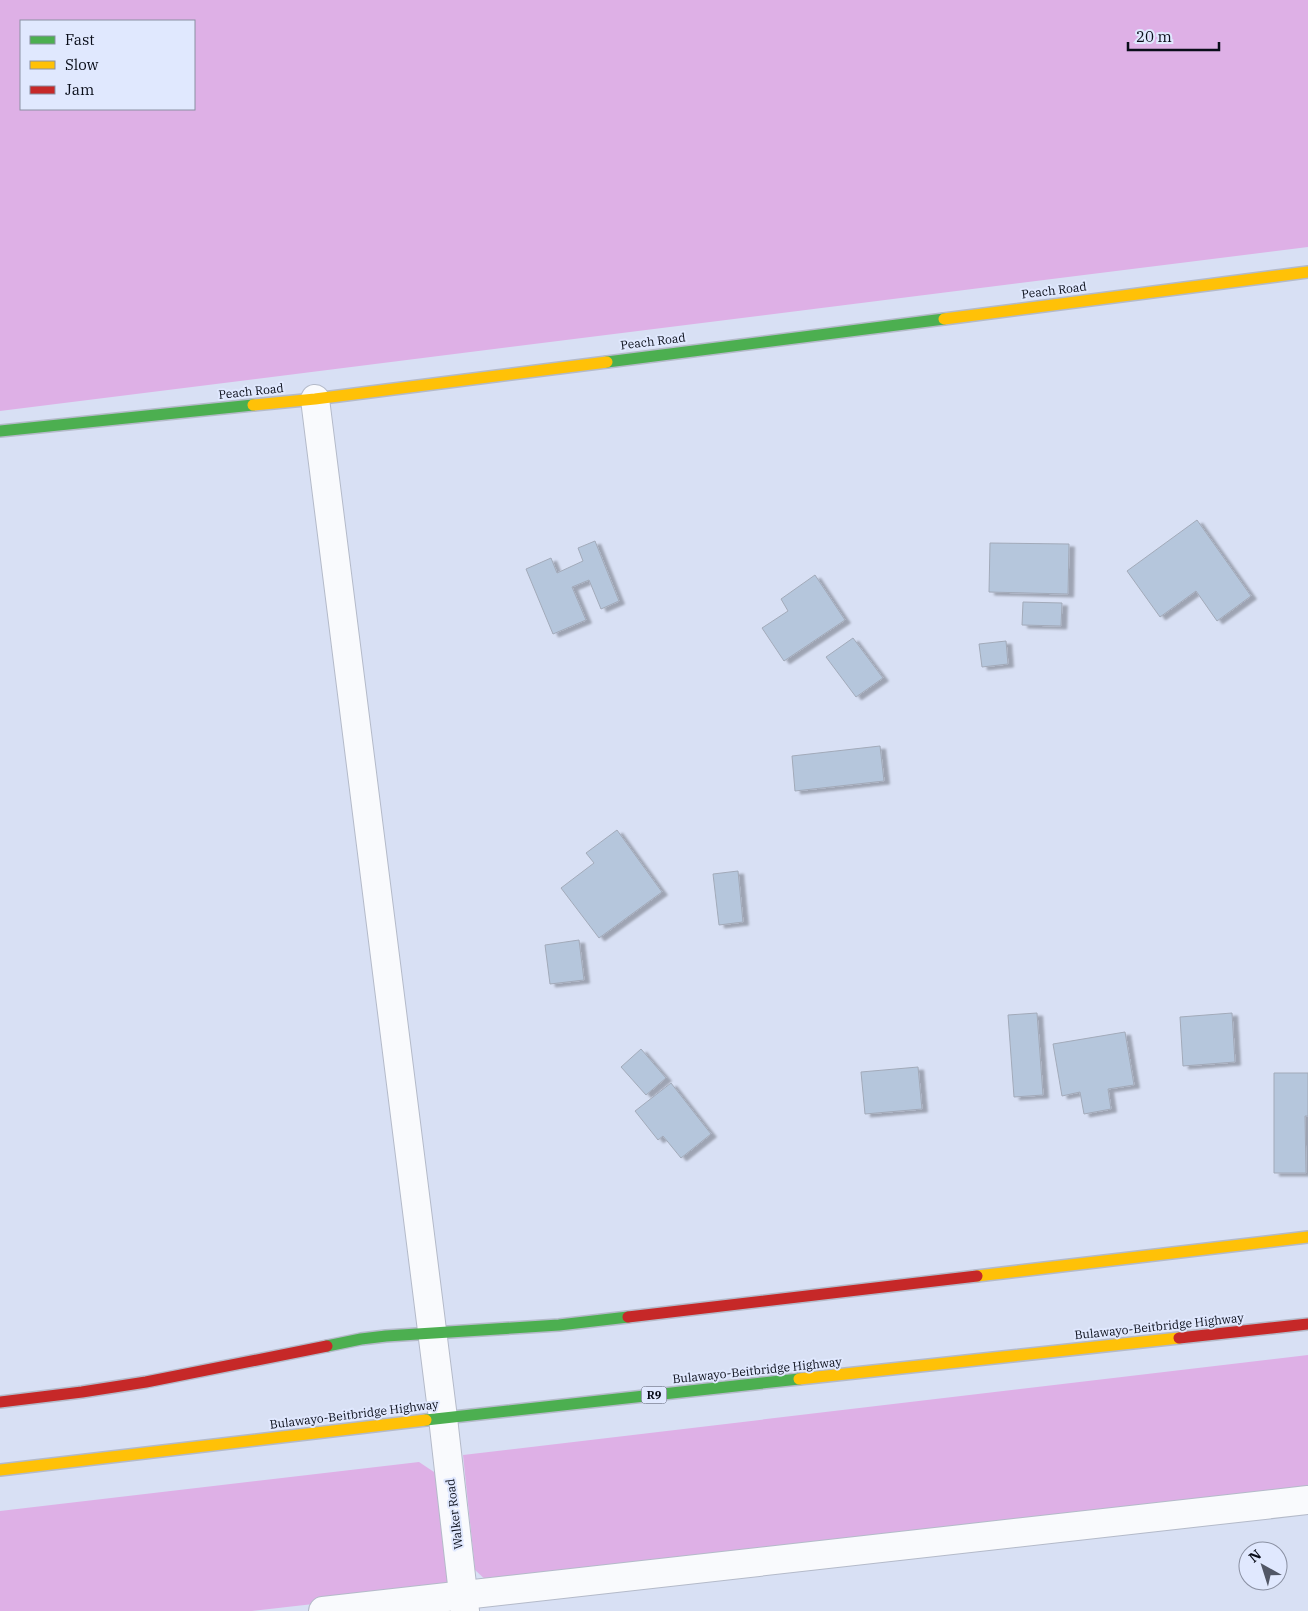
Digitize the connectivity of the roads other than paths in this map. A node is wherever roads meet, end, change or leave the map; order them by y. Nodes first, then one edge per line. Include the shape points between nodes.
1 (1308, 272) edge
2 (314, 399) junction
3 (0, 431) edge
4 (1308, 1237) edge
5 (1308, 1324) edge
6 (432, 1332) junction
7 (0, 1402) edge
8 (443, 1418) junction
9 (0, 1470) edge
10 (1308, 1500) edge
11 (464, 1603) edge
12 (323, 1611) edge

1 - 2 main road, Peach Road
2 - 3 main road, Peach Road
2 - 6 street, Walker Road
4 - 6 main road via 559,1325
5 - 8 main road, Bulawayo-Beitbridge Highway / R9
6 - 7 main road via 361,1339 146,1382
6 - 8 street, Walker Road
8 - 9 main road, Bulawayo-Beitbridge Highway / R9
8 - 11 street, Walker Road
10 - 11 street
11 - 12 street

